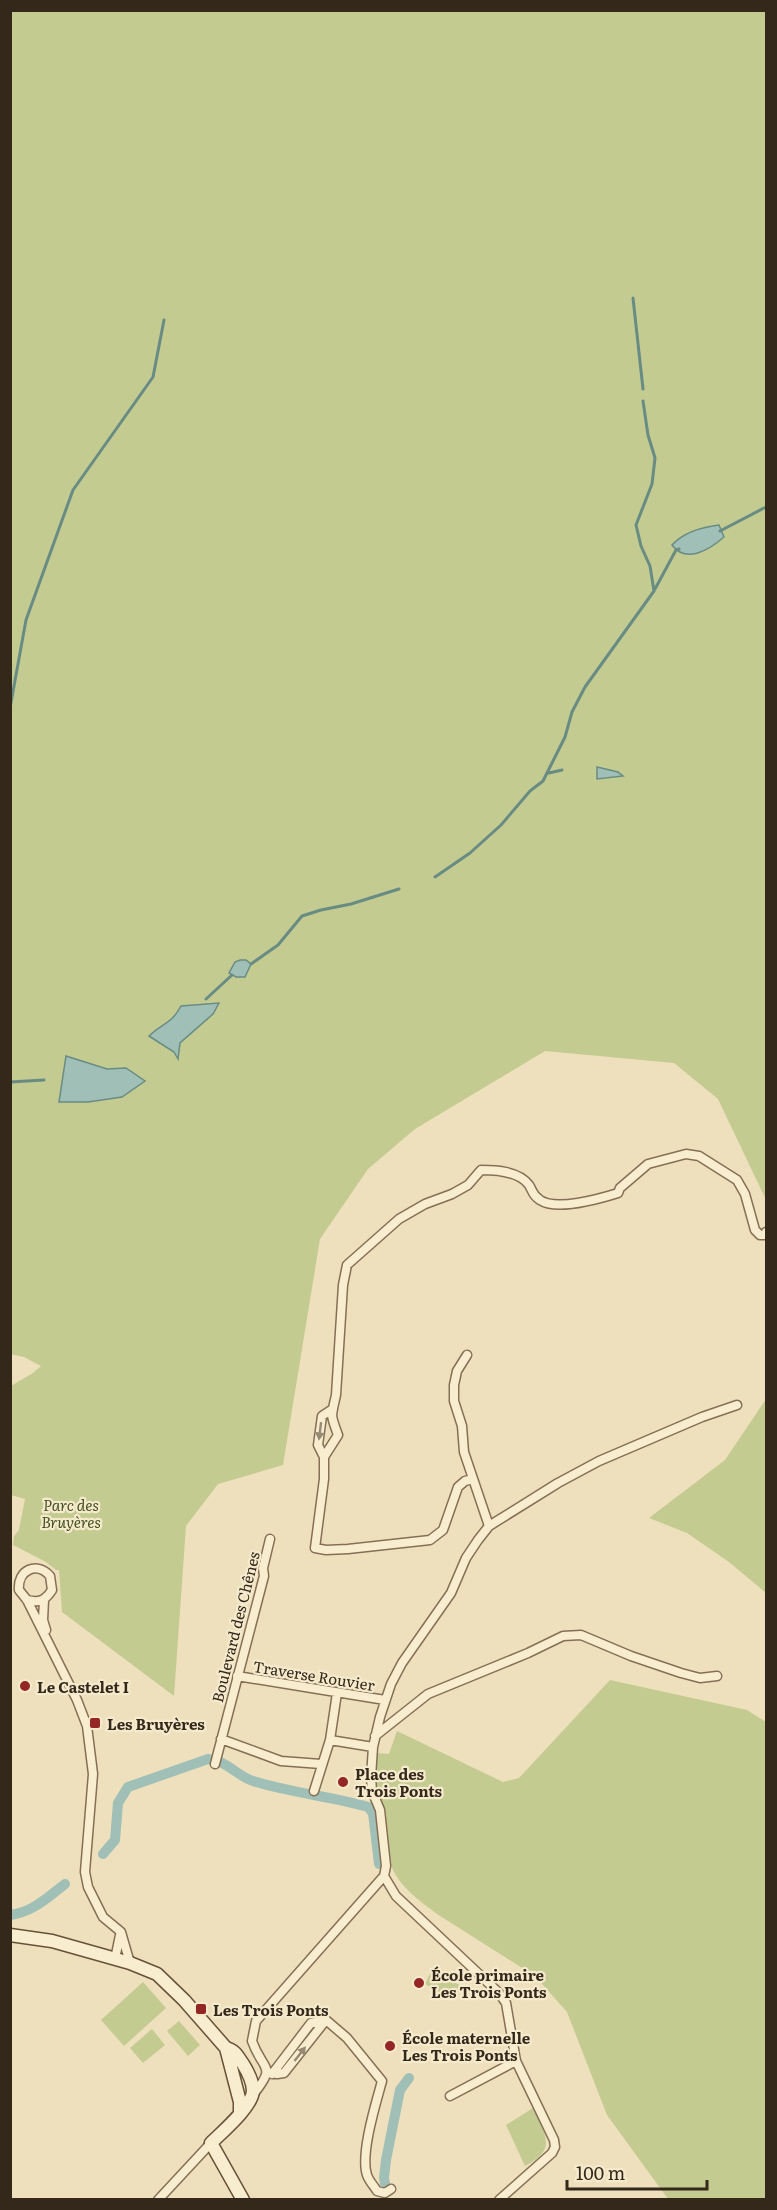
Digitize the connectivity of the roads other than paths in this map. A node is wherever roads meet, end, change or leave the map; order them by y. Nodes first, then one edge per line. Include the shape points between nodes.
1 (766, 1233) edge
2 (466, 1355) dead end
3 (737, 1406) dead end
4 (331, 1410) junction
5 (324, 1457) junction
6 (473, 1479) junction
7 (489, 1526) junction
8 (270, 1539) dead end
9 (27, 1600) junction
10 (44, 1600) junction
11 (48, 1642) junction
12 (237, 1676) junction
13 (717, 1676) dead end
14 (337, 1693) junction
15 (385, 1700) junction
16 (375, 1736) junction
17 (221, 1739) junction
18 (330, 1740) junction
19 (373, 1747) junction
20 (215, 1760) dead end
21 (321, 1764) junction
22 (314, 1791) dead end
23 (384, 1876) junction
24 (121, 1932) junction
25 (10, 1935) edge
26 (115, 1959) junction
27 (130, 1963) junction
28 (226, 2048) junction
29 (516, 2061) junction
30 (269, 2073) junction
31 (450, 2096) dead end
32 (251, 2097) junction
33 (240, 2113) junction
34 (211, 2143) junction
35 (391, 2189) dead end
36 (158, 2199) edge
37 (243, 2199) edge
38 (499, 2199) edge

1 - 4 street via 759,1235 755,1230 745,1194 736,1180 699,1156 686,1154 648,1164 618,1193 554,1205 531,1193 529,1185 516,1176 481,1170 468,1185 399,1219 347,1265 336,1395
2 - 6 street via 457,1371 454,1401
3 - 7 street via 599,1461
4 - 5 street via 338,1435
4 -> 5 street via 322,1416 318,1445
5 - 6 street via 315,1548 326,1550 430,1540 443,1530 458,1487
6 - 7 street
7 - 15 street via 466,1558 451,1593 402,1663
8 - 12 street, Boulevard des Chênes
9 - 10 street
9 - 10 street via 19,1590 20,1578 29,1569 37,1568 48,1573 52,1583
9 - 11 street
10 - 11 street
11 - 24 street via 85,1717 91,1742 93,1774 84,1860 88,1887 103,1917
12 - 14 street, Traverse Rouvier
12 - 17 street, Boulevard des Chênes
13 - 16 street via 700,1678 580,1635 563,1636 428,1694
14 - 15 street, Traverse Rouvier
14 - 18 street
15 - 16 street
16 - 19 street
17 - 20 street, Boulevard des Chênes
17 - 21 street via 281,1761
18 - 19 street
18 - 21 street
19 - 23 street via 371,1784 380,1810
21 - 22 street
23 - 29 street via 396,1896 499,1993 506,2003
23 - 30 street via 256,2021 252,2041
24 - 26 street
24 - 27 street
25 - 26 street via 52,1941
26 - 27 street
27 - 28 street via 157,1974
28 - 32 street via 237,2055 248,2073
28 - 33 street
29 - 31 street
29 - 38 street via 555,2147
30 - 32 street
30 - 35 street via 311,2023 326,2020 347,2038 382,2080 365,2163 377,2191 385,2193
32 - 33 street
33 - 34 street
34 - 36 street
34 - 37 street

